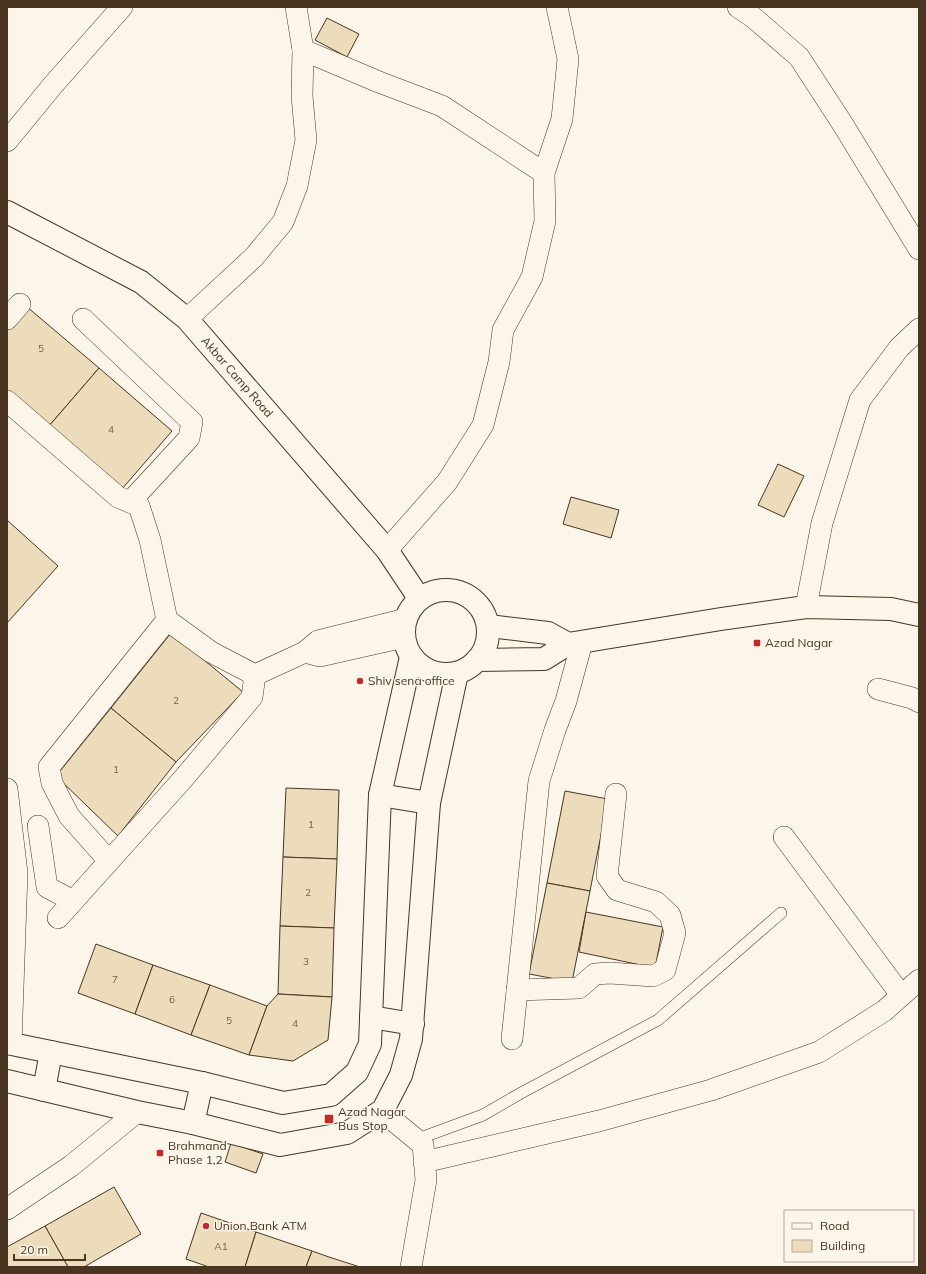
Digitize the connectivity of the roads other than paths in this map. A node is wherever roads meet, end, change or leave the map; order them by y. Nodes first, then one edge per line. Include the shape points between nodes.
1 (122, 7) edge
2 (296, 7) edge
3 (557, 7) edge
4 (738, 7) edge
5 (303, 50) junction
6 (7, 141) edge
7 (544, 173) junction
8 (7, 212) edge
9 (919, 249) edge
10 (83, 319) dead end
11 (187, 320) junction
12 (919, 329) edge
13 (7, 401) edge
14 (130, 502) junction
15 (387, 550) junction
16 (419, 598) junction
17 (806, 608) junction
18 (919, 615) edge
19 (167, 620) junction
20 (489, 626) junction
21 (407, 638) junction
22 (575, 643) junction
23 (477, 660) junction
24 (457, 673) junction
25 (255, 675) junction
26 (878, 689) dead end
27 (919, 702) edge
28 (7, 789) edge
29 (616, 794) dead end
30 (380, 795) junction
31 (429, 803) junction
32 (38, 826) dead end
33 (10, 832) edge
34 (784, 837) dead end
35 (109, 860) junction
36 (72, 901) junction
37 (781, 913) dead end
38 (58, 918) dead end
39 (919, 980) edge
40 (517, 990) junction
41 (901, 995) junction
42 (371, 1017) junction
43 (412, 1024) junction
44 (512, 1039) dead end
45 (9, 1043) edge
46 (51, 1052) junction
47 (7, 1081) edge
48 (202, 1084) junction
49 (44, 1090) junction
50 (383, 1110) junction
51 (137, 1112) junction
52 (193, 1123) junction
53 (424, 1153) junction
54 (7, 1209) edge
55 (411, 1267) edge

1 - 6 street
2 - 5 street
3 - 7 street via 568,60 562,119
4 - 9 street via 799,57
5 - 7 street via 442,106
5 - 11 street via 302,96 306,140 297,186 283,222 254,257
7 - 15 street via 545,222 532,277 503,330 499,362 483,425 446,482
8 - 11 street, Akbar Camp Road via 141,282
10 - 14 street via 192,422 189,438
11 - 15 street, Akbar Camp Road
12 - 17 street via 899,348 860,400 822,523
13 - 14 street via 118,497
14 - 19 street via 139,506 150,540
15 - 16 street, Akbar Camp Road
16 - 20 street via 436,590 453,589 470,596 483,609
16 - 21 street via 408,613
17 - 18 street via 891,609
17 - 22 street
19 - 25 street via 211,652
19 - 35 street via 49,767 52,783 69,816
20 - 22 street via 548,633
20 - 23 street via 488,644
21 - 24 street via 424,668 440,674
21 - 25 street via 320,656 305,652
21 - 30 street
22 - 23 street via 544,660
22 - 40 street via 566,701 539,782
23 - 24 street via 470,667
24 - 31 street
25 - 35 street via 252,697 183,779
26 - 27 street
28 - 33 street
29 - 40 street via 607,876 617,890 656,902 670,915 675,933 665,970 653,976 595,974 579,988
30 - 31 street
30 - 42 street
31 - 43 street
32 - 36 street via 46,887
33 - 45 street via 16,873
34 - 41 street
35 - 36 street
36 - 38 street
37 - 53 lane via 658,1020 521,1092 483,1115 426,1136
39 - 41 street
40 - 44 street
41 - 53 street via 884,1011 819,1052 711,1090 599,1121
42 - 43 street
42 - 48 street via 370,1044 356,1072 331,1095 283,1103
43 - 50 street via 411,1039 401,1075
45 - 46 street
46 - 48 street
46 - 49 street
47 - 49 street
48 - 52 street
49 - 51 street
50 - 52 street via 347,1132 280,1145
50 - 53 street
51 - 52 street
51 - 54 street via 71,1166
53 - 55 street via 426,1180

